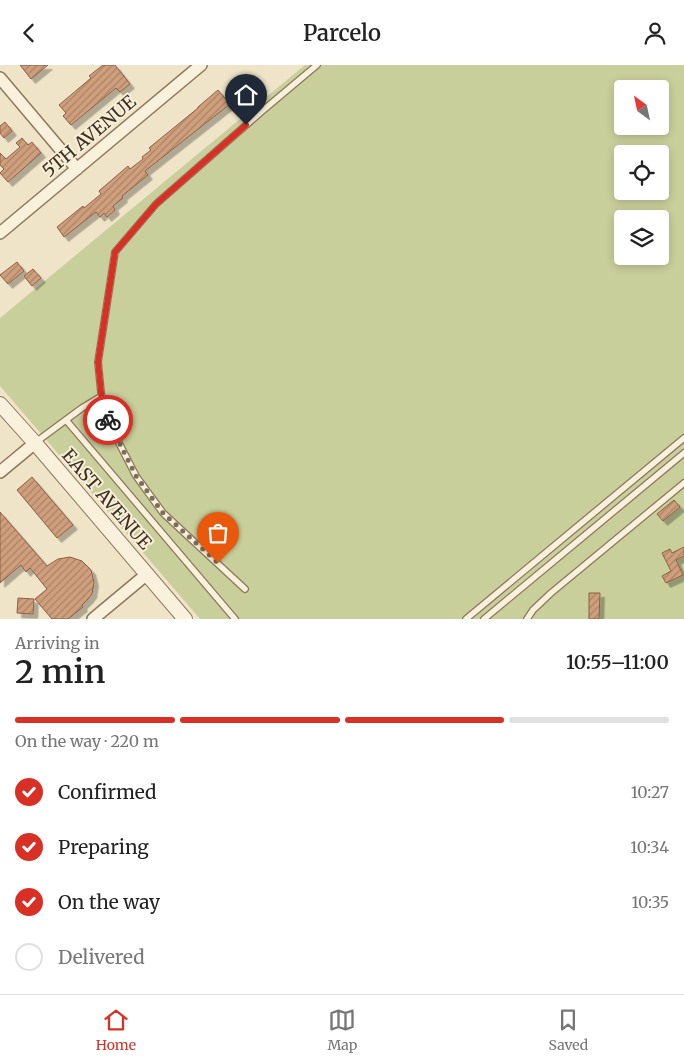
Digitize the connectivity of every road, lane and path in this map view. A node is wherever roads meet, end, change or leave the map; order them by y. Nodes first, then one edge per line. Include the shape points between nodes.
1 (201, 65) edge
2 (317, 65) edge
3 (0, 78) edge
4 (77, 169) junction
5 (0, 233) edge
6 (102, 396) junction
7 (0, 404) edge
8 (66, 420) junction
9 (684, 438) edge
10 (35, 443) junction
11 (684, 453) edge
12 (0, 472) edge
13 (684, 483) edge
14 (582, 523) junction
15 (589, 531) junction
16 (147, 574) junction
17 (518, 576) junction
18 (525, 585) junction
19 (245, 589) dead end
20 (484, 603) junction
21 (492, 613) junction
22 (94, 619) edge
23 (185, 619) edge
24 (235, 619) edge
25 (466, 619) edge
26 (484, 619) edge
27 (527, 619) edge

1 - 4 street, 5TH AVENUE
2 - 6 lane via 156,204 115,252 98,362
3 - 4 street
4 - 5 street, 5TH AVENUE
6 - 8 lane
6 - 19 lane via 103,412 136,476 163,513
7 - 10 street, EAST AVENUE
8 - 10 lane
8 - 24 lane
9 - 14 lane
10 - 12 street
10 - 16 street, EAST AVENUE
11 - 15 lane
13 - 27 lane via 551,593
14 - 15 lane
14 - 17 lane
15 - 18 lane
16 - 22 street
16 - 23 street, EAST AVENUE
17 - 18 lane
17 - 20 lane
18 - 21 lane
20 - 21 lane
20 - 25 lane
21 - 26 lane

